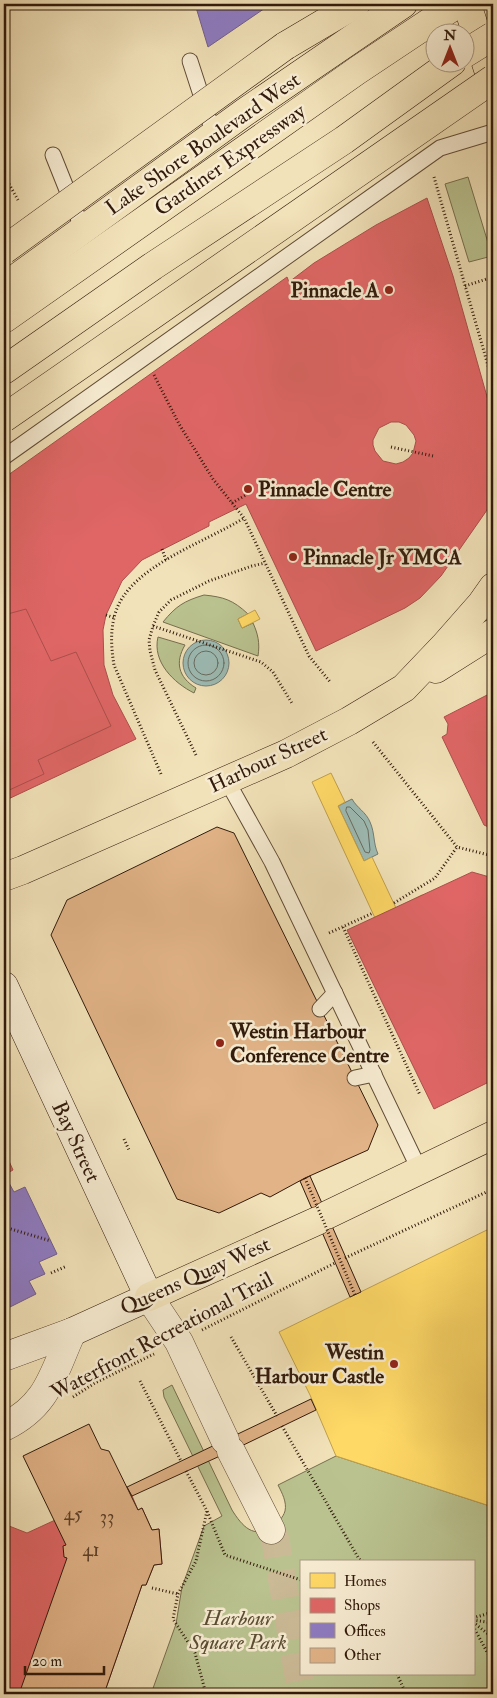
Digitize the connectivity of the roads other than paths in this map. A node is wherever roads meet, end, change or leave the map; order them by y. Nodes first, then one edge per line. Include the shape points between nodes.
1 (344, 4) edge
2 (356, 4) edge
3 (403, 4) edge
4 (457, 4) edge
5 (467, 4) edge
6 (493, 36) edge
7 (285, 46) junction
8 (474, 48) edge
9 (190, 60) dead end
10 (438, 72) edge
11 (493, 79) edge
12 (493, 86) edge
13 (493, 132) edge
14 (214, 135) junction
15 (54, 155) dead end
16 (83, 230) junction
17 (4, 250) edge
18 (4, 287) edge
19 (4, 320) edge
20 (4, 370) edge
21 (4, 418) edge
22 (4, 457) edge
23 (493, 587) edge
24 (493, 634) edge
25 (404, 688) junction
26 (226, 779) junction
27 (4, 877) edge
28 (4, 986) edge
29 (335, 993) junction
30 (320, 1009) dead end
31 (374, 1074) junction
32 (355, 1078) dead end
33 (493, 1135) edge
34 (420, 1170) junction
35 (149, 1298) junction
36 (72, 1332) junction
37 (4, 1357) edge
38 (4, 1427) edge
39 (271, 1530) tunnel mouth

1 - 7 main road
2 - 7 main road
3 - 14 main road, Lake Shore Boulevard West
4 - 19 main road, Gardiner Expressway via 358,70
5 - 12 main road
6 - 8 main road, bridge
7 - 17 main road, bridge
9 - 14 lane
10 - 20 main road via 344,140 153,266
11 - 21 main road, bridge
13 - 22 lane via 440,148
14 - 16 main road, Lake Shore Boulevard West
15 - 16 lane
16 - 18 main road, Lake Shore Boulevard West
23 - 25 main road, Harbour Street
24 - 25 main road
25 - 26 main road, Harbour Street via 286,754
26 - 27 main road, Harbour Street
26 - 29 lane via 272,862
28 - 35 main road, Bay Street
29 - 30 lane
29 - 31 lane
31 - 32 lane
31 - 34 lane
33 - 34 main road, Queens Quay West
34 - 35 main road, Queens Quay West
35 - 36 main road, Queens Quay West
35 - 39 main road, Bay Street via 179,1342
36 - 37 main road, Queens Quay West
36 - 38 main road via 41,1399

